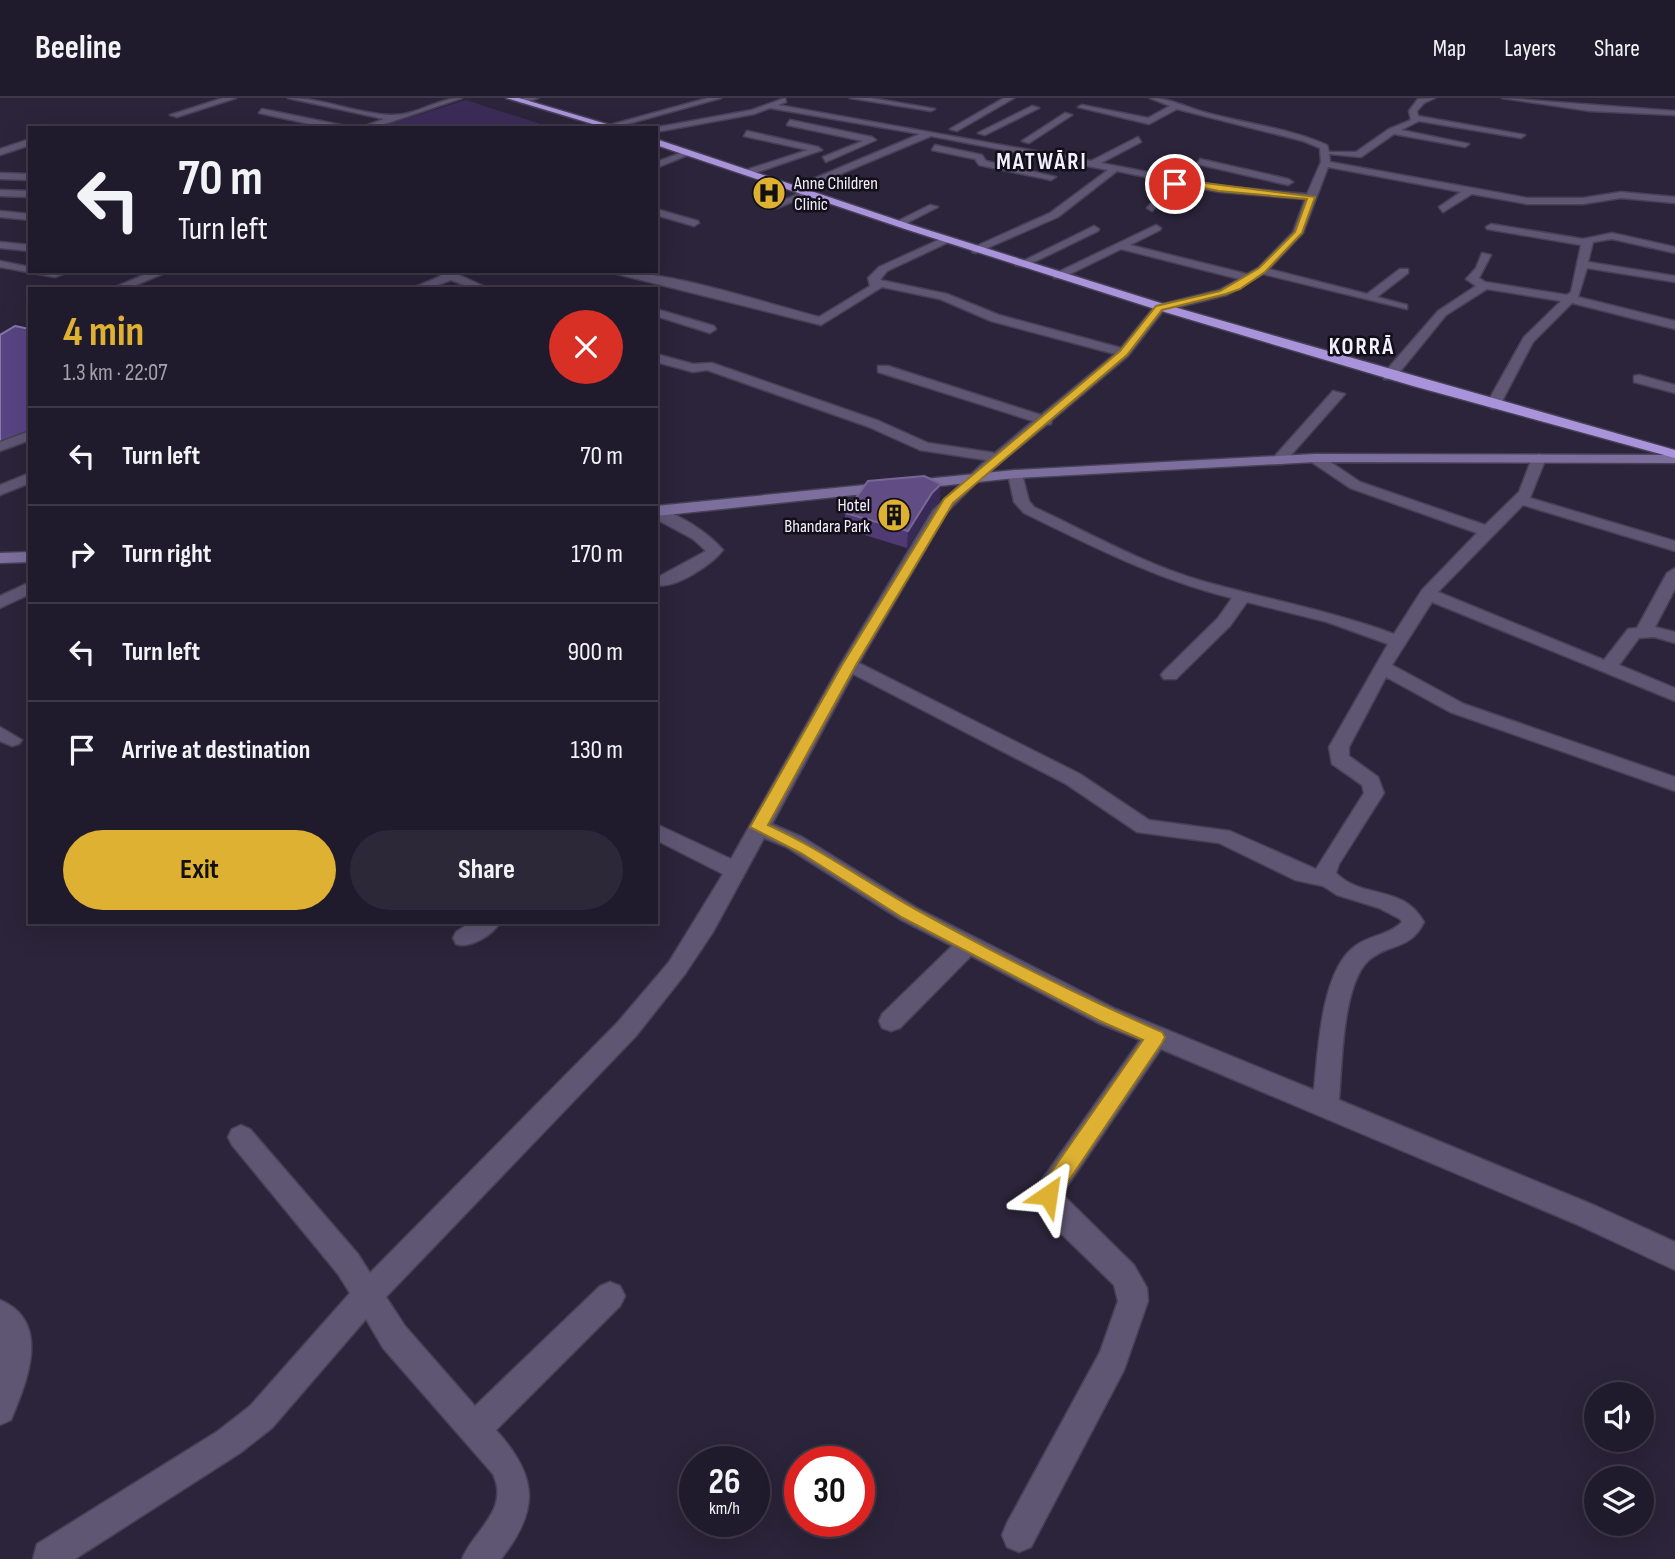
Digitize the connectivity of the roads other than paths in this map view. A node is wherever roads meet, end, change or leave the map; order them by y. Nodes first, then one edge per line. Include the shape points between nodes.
1 (232, 98) edge
2 (292, 98) edge
3 (510, 98) edge
4 (534, 98) edge
5 (717, 98) edge
6 (788, 98) edge
7 (854, 98) edge
8 (1010, 98) edge
9 (1154, 98) edge
10 (1431, 98) edge
11 (1506, 98) edge
12 (1571, 98) edge
13 (452, 99) edge
14 (522, 101) junction
15 (1587, 101) dead end
16 (896, 104) junction
17 (770, 106) junction
18 (1176, 106) junction
19 (1082, 107) dead end
20 (1035, 108) dead end
21 (931, 109) dead end
22 (884, 110) dead end
23 (262, 111) dead end
24 (747, 113) junction
25 (1675, 113) edge
26 (174, 115) dead end
27 (872, 115) dead end
28 (1068, 115) dead end
29 (1157, 117) junction
30 (393, 118) junction
31 (771, 118) dead end
32 (1415, 118) junction
33 (1168, 119) dead end
34 (783, 121) dead end
35 (860, 121) junction
36 (332, 126) edge
37 (370, 126) edge
38 (610, 126) edge
39 (617, 126) edge
40 (901, 128) junction
41 (658, 129) edge
42 (954, 129) junction
43 (1392, 131) junction
44 (928, 133) junction
45 (982, 133) junction
46 (747, 134) dead end
47 (1521, 135) dead end
48 (872, 140) junction
49 (1138, 140) dead end
50 (1026, 141) junction
51 (28, 143) edge
52 (658, 143) edge
53 (905, 143) junction
54 (1465, 144) dead end
55 (1064, 147) dead end
56 (0, 152) edge
57 (1327, 152) junction
58 (689, 153) junction
59 (826, 159) dead end
60 (1200, 162) dead end
61 (1094, 163) junction
62 (658, 164) edge
63 (1325, 164) junction
64 (1117, 167) junction
65 (749, 172) junction
66 (0, 176) edge
67 (28, 177) edge
68 (1051, 177) dead end
69 (1177, 181) junction
70 (1473, 190) junction
71 (803, 191) junction
72 (1312, 192) junction
73 (0, 193) edge
74 (28, 194) edge
75 (1675, 200) edge
76 (774, 206) dead end
77 (933, 207) dead end
78 (1152, 208) dead end
79 (1443, 209) dead end
80 (658, 213) edge
81 (0, 214) edge
82 (28, 217) edge
83 (694, 223) dead end
84 (897, 224) junction
85 (1491, 227) dead end
86 (1156, 228) dead end
87 (1094, 229) dead end
88 (945, 240) junction
89 (1587, 243) junction
90 (1117, 245) junction
91 (0, 246) edge
92 (28, 248) edge
93 (976, 250) junction
94 (1675, 250) edge
95 (1486, 255) dead end
96 (0, 264) edge
97 (1583, 264) junction
98 (1020, 265) junction
99 (28, 270) edge
100 (1262, 270) junction
101 (1404, 271) dead end
102 (159, 273) edge
103 (445, 273) edge
104 (628, 273) edge
105 (1058, 276) junction
106 (1250, 278) junction
107 (1675, 279) edge
108 (874, 282) junction
109 (1482, 285) junction
110 (121, 287) edge
111 (420, 287) edge
112 (480, 287) edge
113 (713, 293) junction
114 (1371, 296) junction
115 (1570, 299) junction
116 (1403, 307) dead end
117 (1159, 308) junction
118 (658, 314) edge
119 (766, 320) dead end
120 (1675, 325) edge
121 (710, 329) dead end
122 (1124, 353) junction
123 (658, 359) edge
124 (883, 369) dead end
125 (1389, 376) junction
126 (1639, 379) dead end
127 (1675, 389) edge
128 (1338, 394) dead end
129 (1493, 405) junction
130 (1046, 421) junction
131 (28, 436) edge
132 (0, 447) edge
133 (1675, 456) edge
134 (999, 458) junction
135 (1315, 458) junction
136 (1539, 458) junction
137 (1278, 461) junction
138 (1015, 474) junction
139 (28, 478) edge
140 (972, 479) junction
141 (0, 491) edge
142 (1521, 500) junction
143 (658, 512) edge
144 (658, 513) edge
145 (1487, 531) junction
146 (1675, 546) edge
147 (28, 557) edge
148 (0, 558) edge
149 (664, 581) dead end
150 (1673, 581) edge
151 (28, 588) edge
152 (1428, 594) junction
153 (1241, 598) junction
154 (0, 603) edge
155 (1644, 631) junction
156 (1675, 638) edge
157 (1398, 642) junction
158 (849, 665) junction
159 (1382, 667) junction
160 (1608, 667) junction
161 (1170, 675) dead end
162 (1675, 695) edge
163 (1675, 785) edge
164 (758, 827) junction
165 (658, 832) edge
166 (736, 871) junction
167 (1327, 879) junction
168 (486, 924) edge
169 (464, 939) dead end
170 (969, 944) junction
171 (891, 1021) dead end
172 (1156, 1037) junction
173 (1325, 1107) junction
174 (242, 1137) dead end
175 (1675, 1256) edge
176 (367, 1296) junction
177 (610, 1296) dead end
178 (0, 1315) edge
179 (0, 1409) edge
180 (474, 1430) junction
181 (1019, 1535) dead end
182 (49, 1556) dead end
183 (479, 1559) edge

1 - 26 street
2 - 30 street
3 - 14 highway
4 - 14 street
5 - 39 street
6 - 17 street
7 - 16 street
8 - 42 street
9 - 18 street
10 - 32 street via 1418,103 1412,113
11 - 25 street via 1579,108
12 - 15 street
13 - 30 street
14 - 38 highway
16 - 21 street
16 - 22 street
17 - 24 street
17 - 35 street
18 - 29 street
18 - 57 street via 1306,139
19 - 29 street via 1149,121
20 - 45 street
23 - 36 street
24 - 31 street
24 - 41 street
27 - 35 street
28 - 50 street
29 - 33 street
30 - 37 street
32 - 43 street
32 - 47 street
34 - 48 street
35 - 40 street
40 - 44 street
40 - 48 street
42 - 44 street
42 - 45 street
43 - 54 street
43 - 57 street via 1357,155
44 - 53 street
44 - 61 street
45 - 50 street
46 - 65 street via 818,150
48 - 59 street
49 - 61 street
50 - 55 street
51 - 56 street
52 - 58 highway
53 - 68 street
53 - 71 street
57 - 63 street
58 - 62 street
58 - 65 highway
60 - 72 street
61 - 64 street
63 - 70 street
63 - 72 street
64 - 69 street
64 - 93 street via 1054,215
65 - 71 highway
66 - 67 street
69 - 72 street via 1219,189
69 - 78 street
70 - 75 street via 1527,201 1583,201 1622,195
70 - 79 street
71 - 76 street
71 - 84 highway
72 - 100 street via 1298,233
73 - 74 street
77 - 84 street
80 - 83 street
81 - 82 street
84 - 88 highway
85 - 89 street
86 - 90 street
87 - 98 street
88 - 93 highway
88 - 108 street via 883,269
89 - 94 street via 1602,236
89 - 97 street
90 - 105 street
90 - 106 street
91 - 92 street
93 - 98 highway
95 - 109 street via 1472,279
96 - 99 street
97 - 107 street
97 - 115 street via 1578,289
98 - 105 highway
100 - 106 street
100 - 114 street
101 - 114 street
102 - 110 street
103 - 111 street
103 - 112 street
104 - 113 street
105 - 117 highway
106 - 117 street via 1223,293
108 - 113 street via 874,289 821,321
108 - 122 street via 943,296 987,315
109 - 115 street
109 - 125 street via 1442,313
113 - 119 street via 702,301
114 - 116 street
115 - 120 street
115 - 129 street via 1528,340
117 - 122 street
117 - 125 highway
118 - 121 street
122 - 130 street
123 - 134 street via 692,368 708,366 874,424 925,447
124 - 130 street
125 - 129 highway
126 - 127 street
128 - 137 street
129 - 133 highway
130 - 134 street
131 - 132 street
133 - 136 main road
134 - 140 street
135 - 136 main road
135 - 137 main road
135 - 145 street via 1355,485
136 - 142 street via 1531,486
137 - 138 main road
138 - 140 main road
138 - 153 street via 1022,502 1034,513 1171,575
139 - 141 street
140 - 143 main road
140 - 158 street via 941,510
142 - 145 street
142 - 146 street
144 - 149 street via 715,550 708,559
145 - 152 street
147 - 148 main road
150 - 155 street
151 - 154 street
152 - 157 street
152 - 160 street
153 - 157 street via 1333,618
153 - 161 street via 1224,622
155 - 156 street
155 - 160 street via 1634,633
157 - 159 street
158 - 164 street
158 - 167 street via 1073,779 1144,827 1223,836 1303,874
159 - 163 street via 1457,708
159 - 167 street via 1338,752 1342,763 1371,782 1374,793 1328,863
160 - 162 street
164 - 166 street
164 - 170 street via 800,845 901,909
165 - 166 street
166 - 176 street via 677,968 627,1029
167 - 173 street via 1404,910 1413,922 1403,935 1363,951 1352,965 1338,1011
168 - 169 street
170 - 171 street
170 - 172 street
172 - 173 street
172 - 181 street via 1048,1191 1049,1203 1124,1275 1132,1287 1133,1301 1113,1359
173 - 175 street
174 - 176 street via 348,1264
176 - 180 street via 394,1337
176 - 182 street via 261,1418
177 - 180 street
178 - 179 street via 12,1322 19,1337
180 - 183 street via 504,1462 516,1492 508,1519

